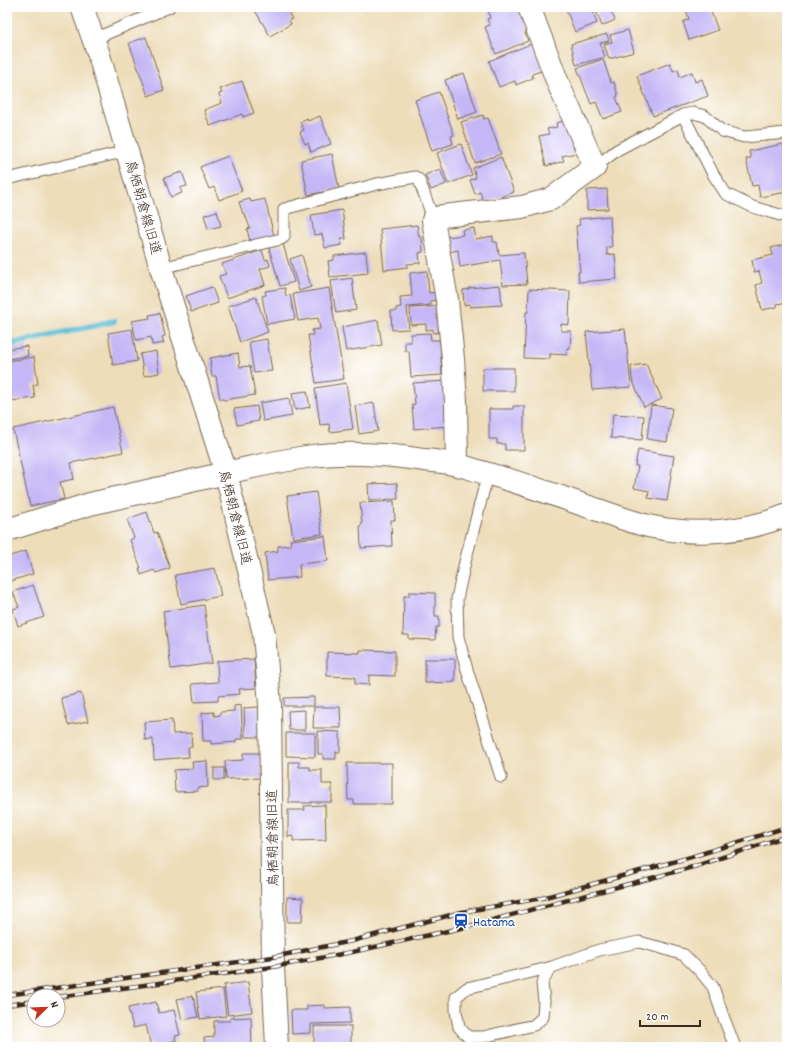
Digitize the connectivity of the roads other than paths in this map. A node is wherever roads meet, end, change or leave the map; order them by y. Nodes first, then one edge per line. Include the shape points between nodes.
1 (82, 7) edge
2 (169, 7) edge
3 (529, 7) edge
4 (94, 39) junction
5 (683, 114) junction
6 (787, 133) edge
7 (127, 151) junction
8 (595, 167) junction
9 (7, 179) edge
10 (787, 217) edge
11 (433, 220) junction
12 (161, 268) junction
13 (457, 465) junction
14 (226, 473) junction
15 (488, 473) junction
16 (787, 515) edge
17 (7, 530) edge
18 (501, 777) dead end
19 (552, 967) junction
20 (277, 1047) edge
21 (735, 1047) edge

1 - 4 street, 鳥栖朝倉線旧道
2 - 4 lane
3 - 8 street via 558,83
4 - 7 street, 鳥栖朝倉線旧道
5 - 6 lane via 693,112 705,116 722,131 744,137
5 - 8 lane via 617,150
5 - 10 lane via 726,194 753,207
7 - 9 lane
7 - 12 street, 鳥栖朝倉線旧道
8 - 11 street via 551,199 522,207 443,216
11 - 12 lane via 419,180 415,178 377,184 284,209 284,237 281,239
11 - 13 street via 447,300 453,358
12 - 14 street, 鳥栖朝倉線旧道
13 - 14 street via 395,456 328,455 274,462
13 - 15 street
14 - 17 street via 90,504
14 - 20 street, 鳥栖朝倉線旧道 via 264,634 270,705 273,967
15 - 16 street via 621,518 671,530 732,530
15 - 18 lane via 457,599 458,637
19 - 19 lane via 542,983 543,1017 534,1025 483,1037 468,1037 459,1027 456,997 467,988
19 - 21 lane via 599,950 639,942 684,955 713,987

